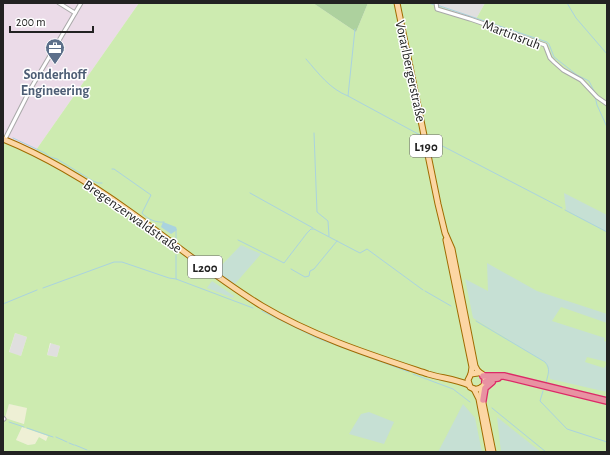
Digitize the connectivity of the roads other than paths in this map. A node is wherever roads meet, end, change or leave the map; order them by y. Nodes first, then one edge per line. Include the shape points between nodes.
1 (59, 3) edge
2 (81, 3) edge
3 (397, 3) edge
4 (436, 3) edge
5 (75, 13) junction
6 (607, 104) edge
7 (4, 139) edge
8 (473, 364) junction
9 (481, 374) junction
10 (494, 375) junction
11 (470, 376) junction
12 (500, 378) junction
13 (448, 379) junction
14 (458, 381) junction
15 (469, 384) junction
16 (483, 385) junction
17 (474, 389) junction
18 (481, 401) junction
19 (607, 401) edge
20 (607, 404) edge
21 (482, 418) junction
22 (489, 430) junction
23 (489, 452) edge
24 (493, 452) edge

1 - 5 street
2 - 5 street
3 - 8 main road, Vorarlbergerstraße / L190
4 - 6 street, Martinsruh via 437,9 541,43 554,62 581,80 593,94
5 - 7 street
7 - 13 main road, Bregenzerwaldstraße / L200 via 63,169 99,191 237,290 284,318 340,344
8 - 9 main road, Vorarlbergerstraße / L190
8 - 10 main road via 482,372
8 - 11 main road, Vorarlbergerstraße / L190
8 - 13 main road via 464,377
9 - 10 highway
9 - 11 main road
9 - 16 main road, Vorarlbergerstraße / L190
10 - 19 highway
11 - 14 main road
11 - 15 main road, Vorarlbergerstraße / L190
12 - 16 highway via 491,379
12 - 18 highway via 486,386
12 - 20 highway
13 - 14 main road, Bregenzerwaldstraße / L200
13 - 18 main road via 466,387
14 - 15 main road, Bregenzerwaldstraße / L200
15 - 17 main road, L190
16 - 17 main road
16 - 18 main road, L190
17 - 18 main road, L190
18 - 21 main road, L190
18 - 22 main road, L190
21 - 22 main road, L190
21 - 23 main road, L190
22 - 24 main road, L190

